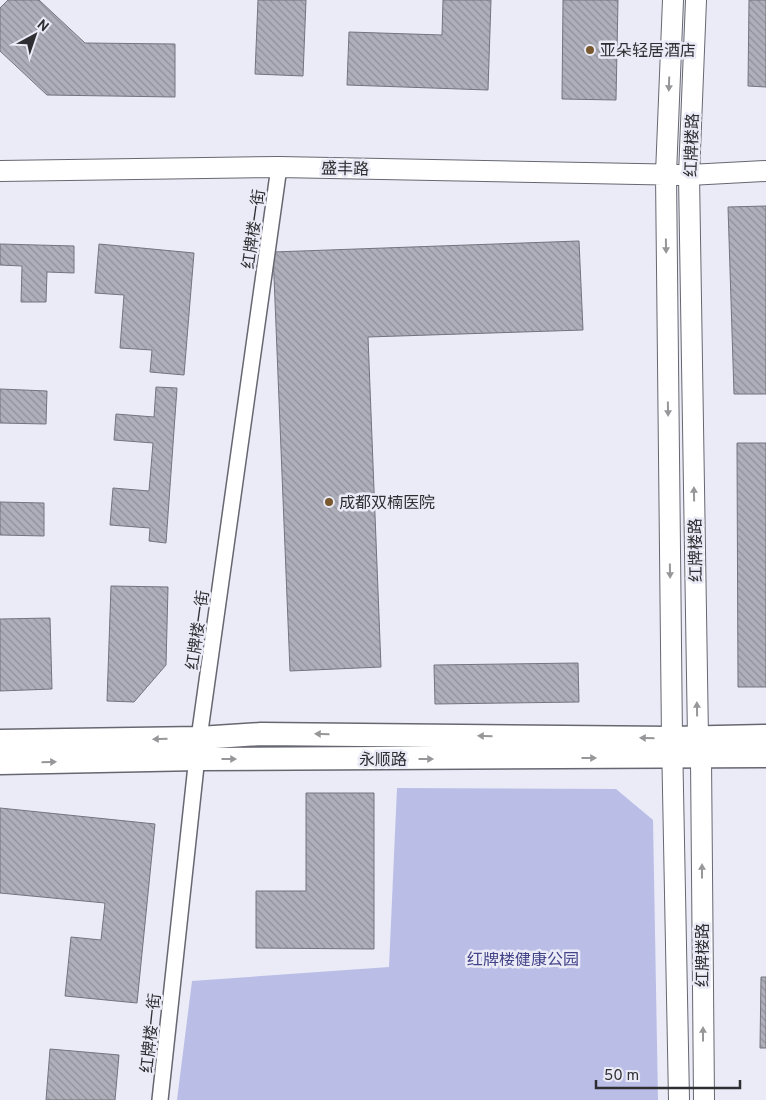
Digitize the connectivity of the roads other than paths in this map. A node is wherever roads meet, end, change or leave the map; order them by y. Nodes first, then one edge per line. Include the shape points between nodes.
1 (673, 0) edge
2 (696, 0) edge
3 (279, 167) junction
4 (766, 170) edge
5 (0, 171) edge
6 (666, 174) junction
7 (689, 174) junction
8 (766, 736) edge
9 (0, 741) edge
10 (199, 748) junction
11 (672, 748) junction
12 (699, 748) junction
13 (766, 756) edge
14 (0, 763) edge
15 (160, 1100) edge
16 (679, 1100) edge
17 (704, 1100) edge

1 -> 6 street, 红牌楼路
2 - 7 street, 红牌楼路
3 - 5 street, 盛丰路
3 - 6 street, 盛丰路
3 - 10 street, 红牌楼一街
4 - 7 street, 盛丰路
6 - 7 street, 盛丰路
6 -> 11 street, 红牌楼路
12 -> 7 street, 红牌楼路
8 - 12 main road
10 -> 9 main road
10 - 11 main road, 永顺路
14 -> 10 main road, 永顺路
10 - 15 street, 红牌楼一街
11 - 12 main road, 永顺路
11 - 16 street, 红牌楼路
12 - 13 main road, 永顺路
17 -> 12 street, 红牌楼路

